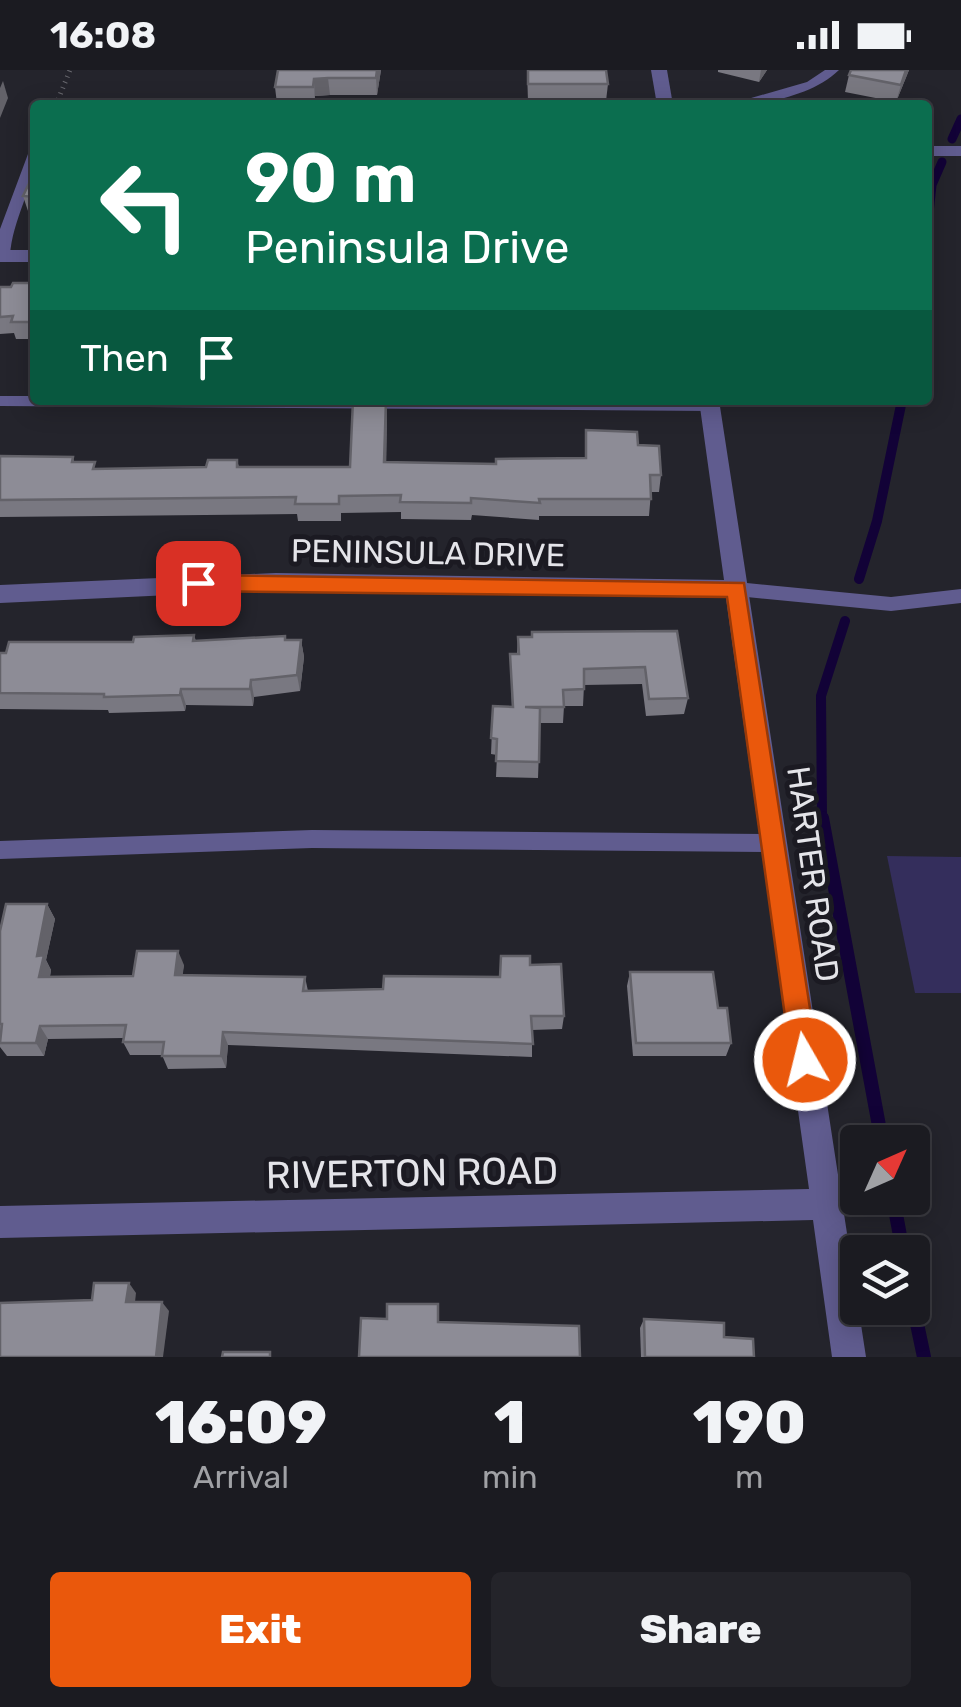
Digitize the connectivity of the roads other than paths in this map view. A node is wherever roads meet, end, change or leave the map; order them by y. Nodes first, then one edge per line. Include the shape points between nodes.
1 (659, 70) edge
2 (833, 70) edge
3 (664, 100) edge
4 (754, 100) edge
5 (932, 150) edge
6 (961, 151) edge
7 (30, 168) edge
8 (2, 256) edge
9 (30, 256) edge
10 (0, 401) edge
11 (30, 401) edge
12 (709, 405) edge
13 (736, 589) junction
14 (0, 594) edge
15 (961, 596) edge
16 (773, 843) junction
17 (0, 850) edge
18 (826, 1204) junction
19 (0, 1222) edge
20 (849, 1357) edge

1 - 3 street
2 - 4 lane via 812,85
5 - 6 street
7 - 8 lane
8 - 9 street
10 - 11 lane
12 - 13 street, HARTER ROAD
13 - 14 street, PENINSULA DRIVE via 198,583
13 - 15 lane via 891,604
13 - 16 street, HARTER ROAD
16 - 17 lane via 312,839
16 - 18 street, HARTER ROAD
18 - 19 street, RIVERTON ROAD
18 - 20 street, HARTER ROAD

